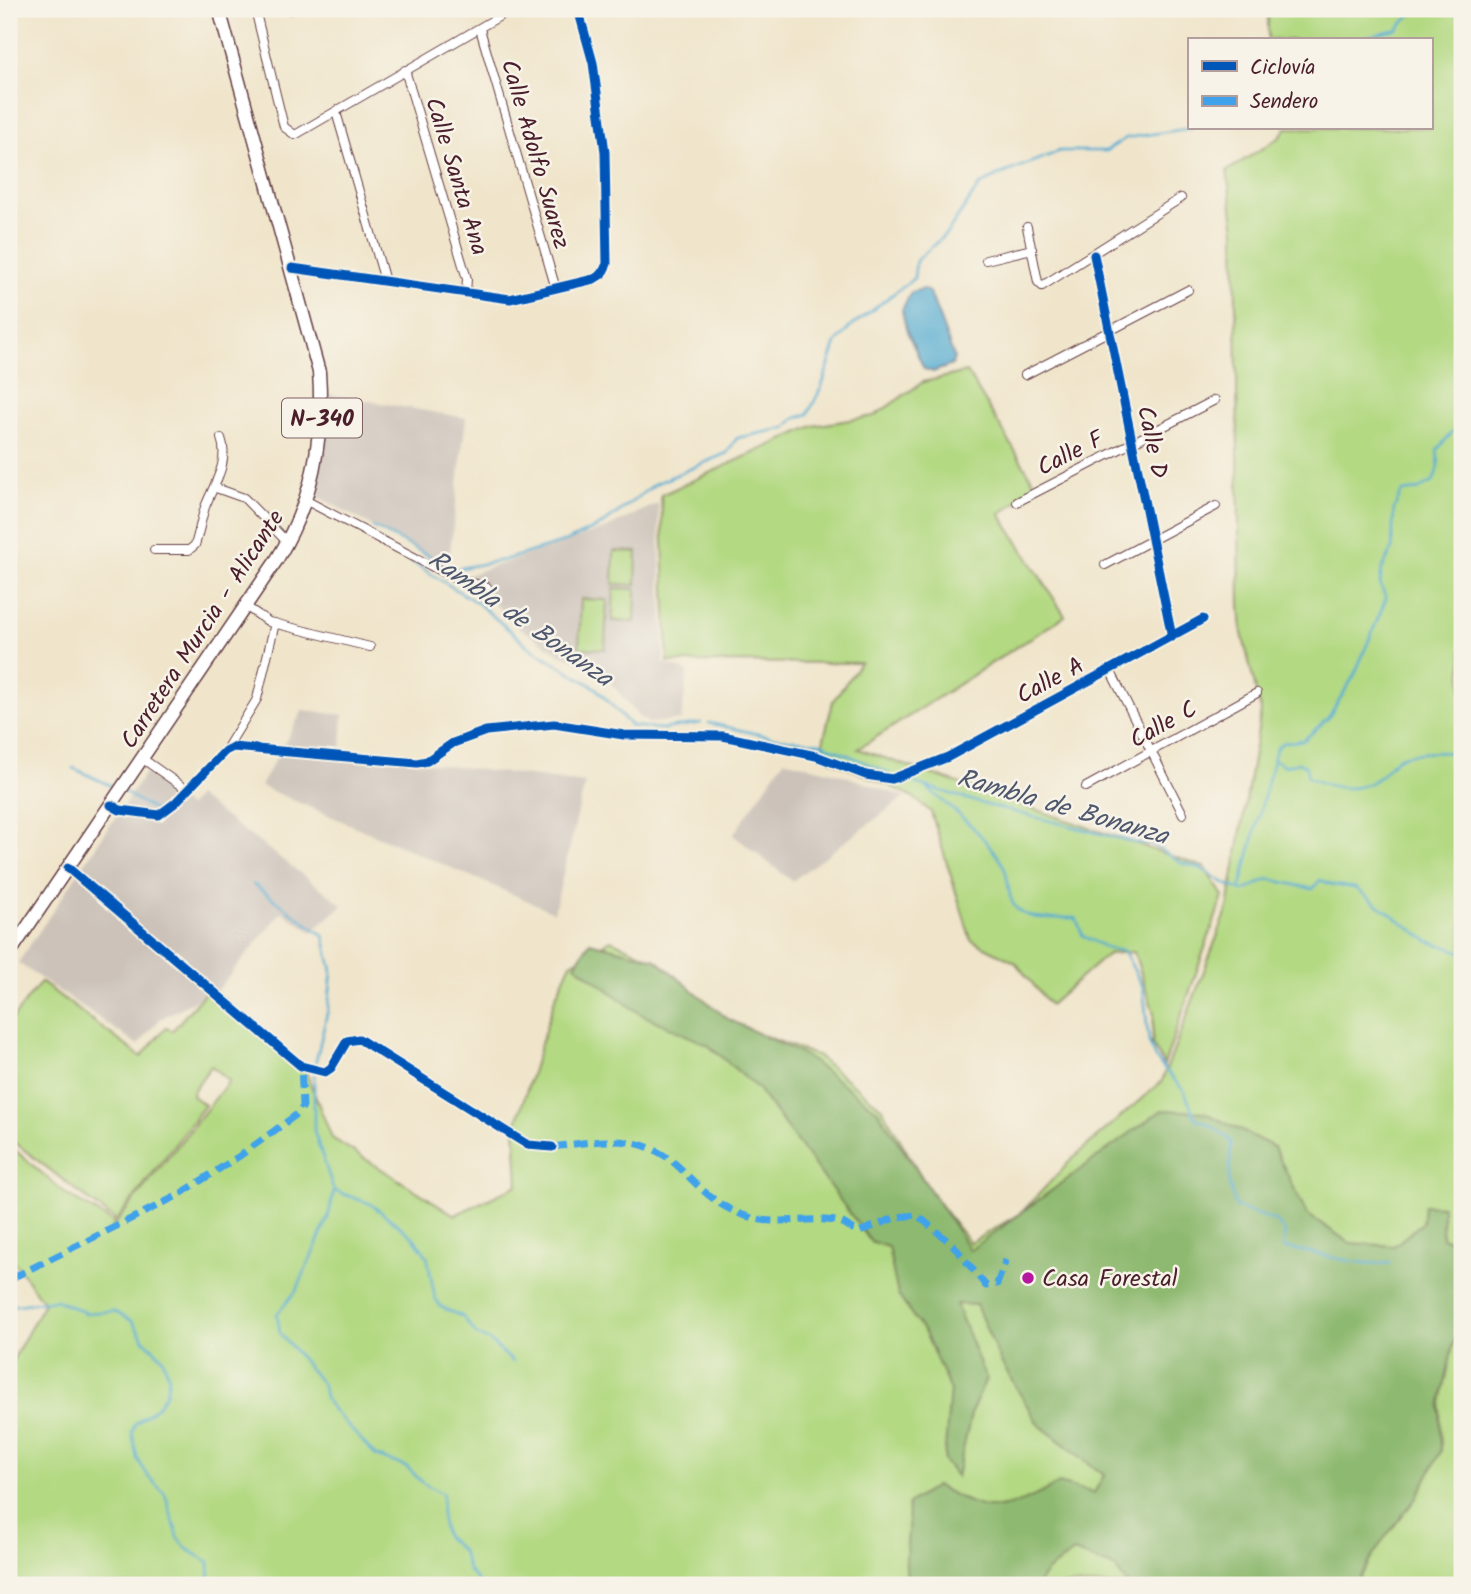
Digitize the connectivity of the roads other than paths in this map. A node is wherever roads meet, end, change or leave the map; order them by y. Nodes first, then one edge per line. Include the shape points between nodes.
1 (219, 9) edge
2 (255, 9) edge
3 (512, 9) edge
4 (578, 9) edge
5 (480, 29) junction
6 (405, 70) junction
7 (336, 112) junction
8 (1181, 198) dead end
9 (1027, 227) dead end
10 (1032, 249) junction
11 (1094, 255) junction
12 (986, 260) dead end
13 (292, 268) junction
14 (385, 281) junction
15 (556, 289) junction
16 (1188, 290) dead end
17 (466, 292) junction
18 (1110, 330) junction
19 (1025, 375) dead end
20 (1215, 400) dead end
21 (221, 438) dead end
22 (1133, 443) junction
23 (216, 488) junction
24 (307, 501) junction
25 (1017, 502) dead end
26 (1216, 506) dead end
27 (1153, 540) junction
28 (288, 543) junction
29 (154, 550) dead end
30 (1105, 565) dead end
31 (487, 587) dead end
32 (245, 606) junction
33 (1203, 619) dead end
34 (275, 623) junction
35 (1172, 637) junction
36 (370, 647) dead end
37 (1110, 670) junction
38 (1257, 693) dead end
39 (225, 751) junction
40 (1152, 753) junction
41 (142, 759) junction
42 (1086, 788) dead end
43 (187, 790) junction
44 (113, 801) junction
45 (1183, 814) dead end
46 (68, 868) junction
47 (9, 954) edge
48 (552, 1147) dead end

1 - 13 highway, Carretera Murcia - Alicante / N-340
2 - 7 street via 284,127 295,135
3 - 5 street
4 - 15 street via 593,63 605,152 607,264 594,279
5 - 6 street
5 - 15 street, Calle Adolfo Suarez
6 - 7 street
6 - 17 street, Calle Santa Ana via 467,279
7 - 14 street
8 - 11 street
9 - 10 street
10 - 11 street via 1042,286
10 - 12 street
11 - 18 street, Calle D
13 - 14 street
13 - 24 highway, Carretera Murcia - Alicante / N-340 via 319,372 321,402 318,458
14 - 17 street
15 - 17 street via 510,299
16 - 18 street
18 - 19 street
18 - 22 street, Calle D
20 - 22 street, Calle F
21 - 23 street via 223,457
22 - 25 street, Calle F
22 - 27 street, Calle D
23 - 28 street via 244,498
23 - 29 street via 192,548
24 - 28 highway, Carretera Murcia - Alicante / N-340
24 - 31 street via 454,578
26 - 27 street
27 - 30 street
27 - 35 street, Calle D
28 - 32 highway, Carretera Murcia - Alicante / N-340
32 - 34 street
32 - 41 highway, Carretera Murcia - Alicante / N-340
33 - 35 street, Calle A
34 - 36 street
34 - 39 street via 257,699
35 - 37 street, Calle A
37 - 39 street, Calle A via 900,778 880,779 816,756 723,736 624,735 554,724 486,731 417,764 242,747
37 - 40 street
38 - 40 street, Calle C
39 - 43 street
40 - 42 street, Calle C
40 - 45 street
41 - 43 street
41 - 44 highway, Carretera Murcia - Alicante / N-340
43 - 44 street via 159,815 120,810
44 - 46 highway, Carretera Murcia - Alicante / N-340
46 - 47 highway, Carretera Murcia - Alicante / N-340
46 - 48 street via 301,1066 325,1072 347,1041 359,1039 528,1145

